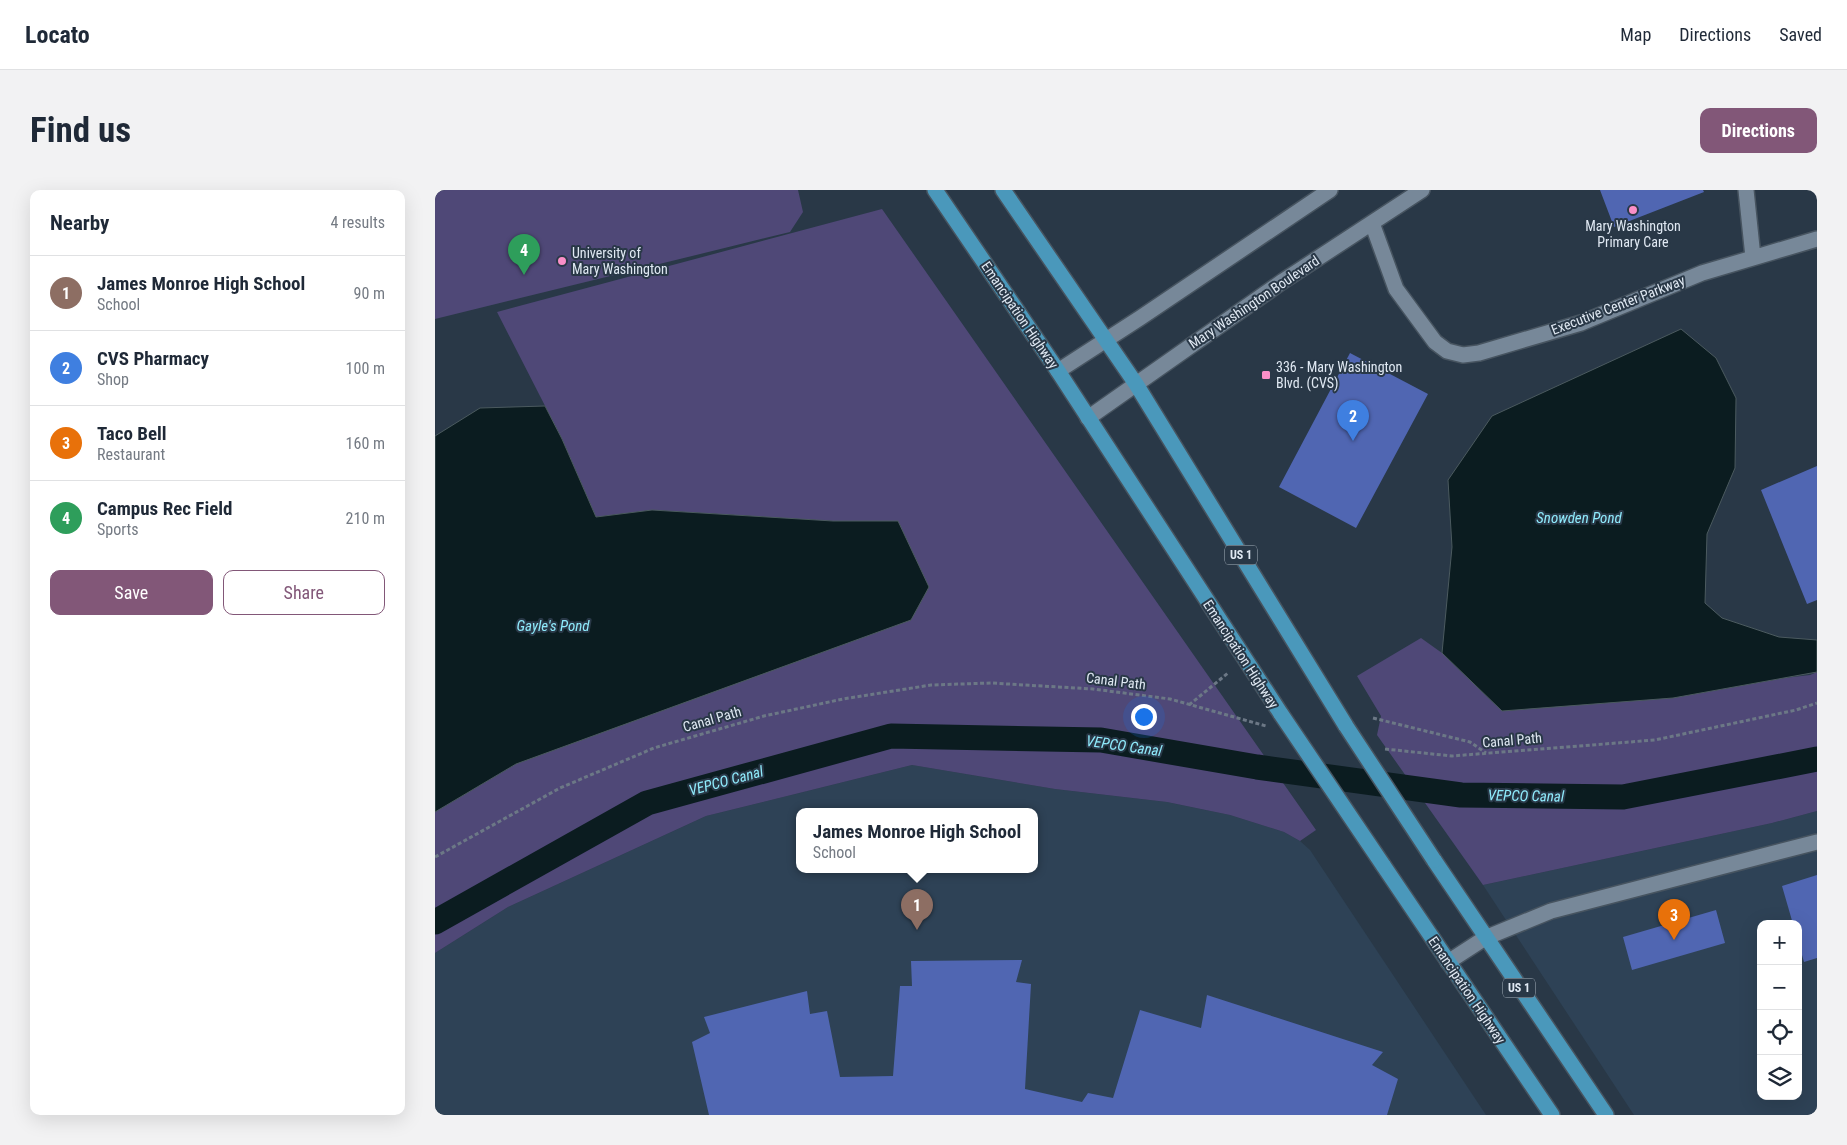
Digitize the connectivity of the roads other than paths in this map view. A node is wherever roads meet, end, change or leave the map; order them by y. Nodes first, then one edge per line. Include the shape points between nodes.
1 (935, 190) edge
2 (1003, 190) edge
3 (1330, 190) edge
4 (1422, 190) edge
5 (1746, 190) edge
6 (1372, 223) junction
7 (1817, 239) edge
8 (1753, 257) junction
9 (1105, 341) junction
10 (1058, 371) junction
11 (1136, 384) junction
12 (1088, 418) junction
13 (1817, 842) edge
14 (1485, 938) junction
15 (1448, 962) junction
16 (1552, 1115) edge
17 (1606, 1115) edge

1 - 10 main road, Emancipation Highway
2 - 9 main road, US 1
3 - 9 street
4 - 6 street, Mary Washington Boulevard
5 - 8 street
6 - 8 street, Executive Center Parkway via 1396,289 1435,342 1447,351 1463,355 1581,323 1702,273
6 - 11 street, Mary Washington Boulevard
7 - 8 street, Executive Center Parkway
9 - 10 street
9 - 11 main road, US 1
10 - 12 main road, Emancipation Highway
11 - 12 street, Mary Washington Boulevard
11 - 14 main road, US 1, bridge via 1346,726
12 - 15 main road, Emancipation Highway, bridge
13 - 14 street via 1551,911
14 - 15 street
14 - 17 main road, US 1
15 - 16 main road, Emancipation Highway

